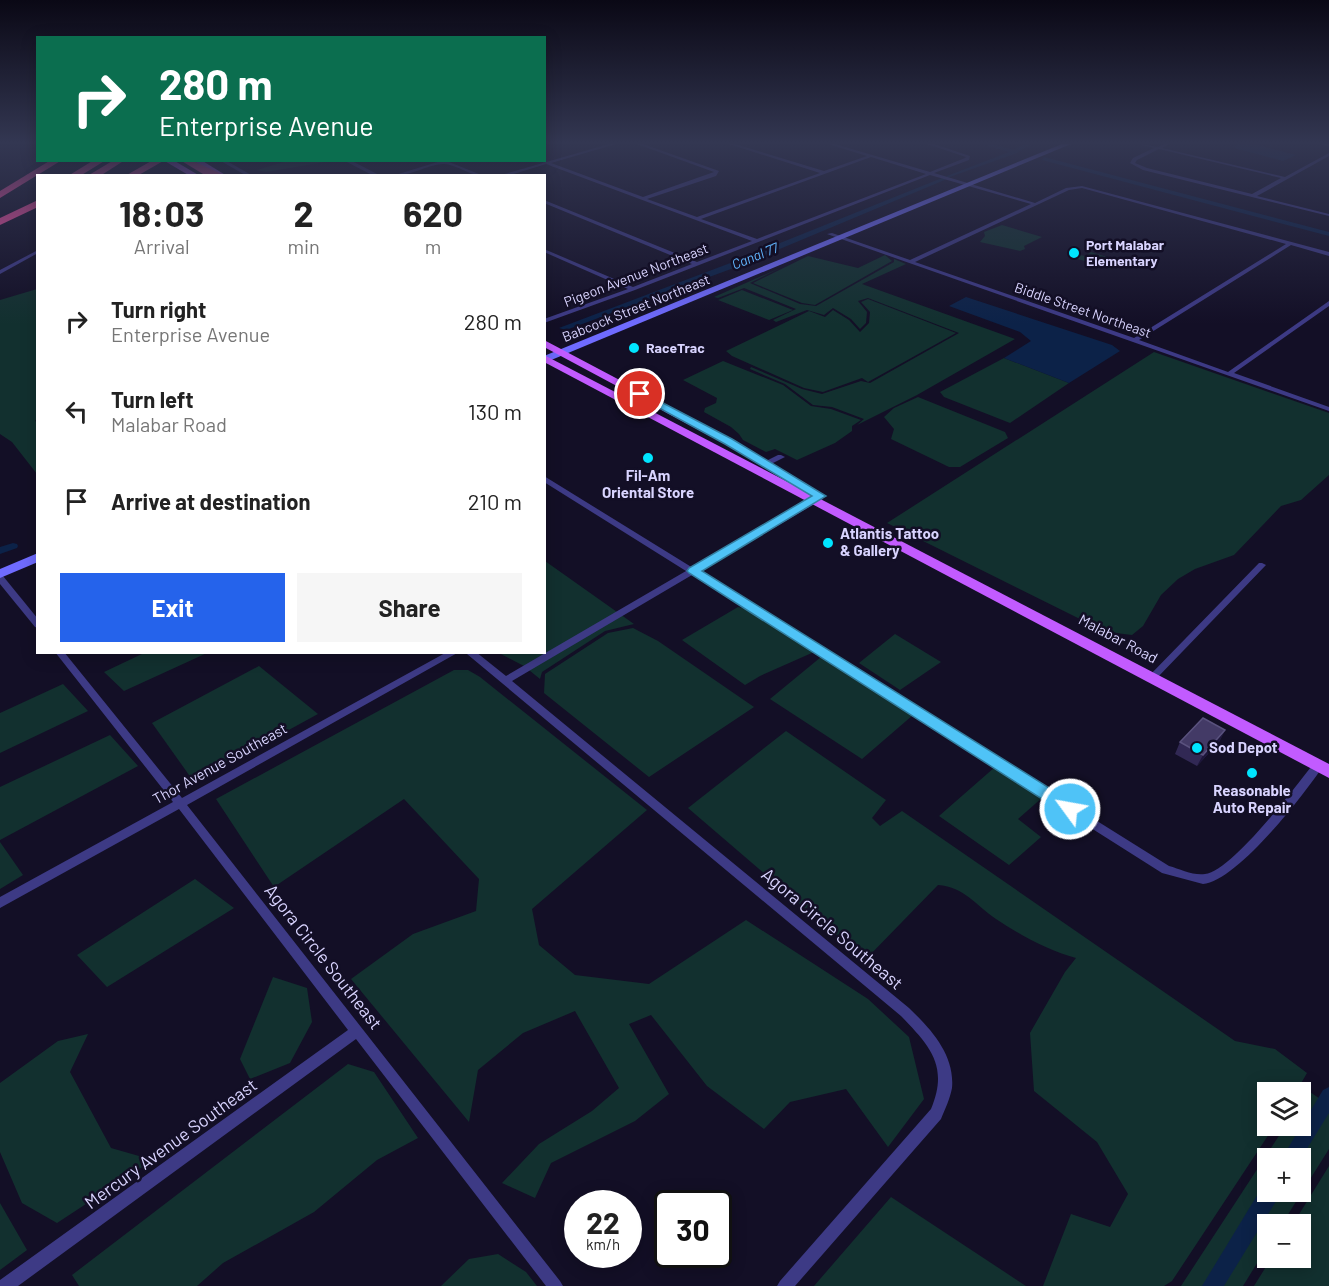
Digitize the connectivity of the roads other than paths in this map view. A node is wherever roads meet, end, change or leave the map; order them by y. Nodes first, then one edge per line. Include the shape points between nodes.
1 (14, 204) edge
2 (36, 204) edge
3 (551, 204) edge
4 (660, 204) edge
5 (737, 204) edge
6 (852, 204) edge
7 (904, 204) edge
8 (923, 204) edge
9 (1034, 204) edge
10 (1142, 204) edge
11 (1285, 204) edge
12 (0, 211) edge
13 (1329, 215) edge
14 (698, 218) junction
15 (0, 222) edge
16 (830, 234) junction
17 (840, 238) junction
18 (757, 241) junction
19 (1289, 243) junction
20 (546, 251) edge
21 (36, 252) edge
22 (1329, 254) edge
23 (910, 262) junction
24 (697, 264) junction
25 (0, 272) edge
26 (739, 276) junction
27 (633, 289) junction
28 (1329, 303) edge
29 (546, 320) edge
30 (1134, 340) junction
31 (549, 353) edge
32 (1229, 374) junction
33 (1329, 409) edge
34 (703, 442) junction
35 (780, 457) dead end
36 (766, 463) junction
37 (546, 479) edge
38 (816, 499) junction
39 (36, 559) edge
40 (1262, 565) dead end
41 (693, 571) junction
42 (0, 575) edge
43 (36, 622) edge
44 (61, 654) edge
45 (451, 654) edge
46 (472, 654) edge
47 (1152, 678) junction
48 (505, 681) junction
49 (1323, 769) edge
50 (180, 803) junction
51 (0, 903) edge
52 (357, 1031) junction
53 (5, 1286) edge
54 (555, 1286) edge
55 (785, 1286) edge

1 - 12 highway
2 - 15 highway
3 - 24 street
4 - 14 street
5 - 14 street
6 - 18 street, Pigeon Avenue Northeast
7 - 16 main road, Babcock Street Northeast
8 - 17 main road, Babcock Street Northeast
9 - 23 street
10 - 19 street
11 - 13 street
14 - 18 street
16 - 17 street, Biddle Street Northeast
16 - 26 main road, Babcock Street Northeast
17 - 23 street, Biddle Street Northeast
17 - 26 main road, Babcock Street Northeast
18 - 24 street, Pigeon Avenue Northeast
19 - 22 street
19 - 30 street
20 - 27 street
21 - 25 street
23 - 30 street, Biddle Street Northeast
24 - 27 street, Pigeon Avenue Northeast
26 - 31 main road, Babcock Street Northeast
27 - 29 street, Pigeon Avenue Northeast
28 - 32 street
30 - 32 street, Biddle Street Northeast
31 - 34 main road, Malabar Road
31 - 36 main road, Malabar Road
32 - 33 street, Biddle Street Northeast
34 - 36 main road via 751,465
34 - 38 main road, Malabar Road
35 - 36 street
36 - 38 main road, Malabar Road
37 - 41 street
38 - 41 street
38 - 47 main road, Malabar Road
39 - 42 main road
40 - 47 street
41 - 48 street
41 - 49 street via 1166,870 1206,879 1229,868
42 - 43 street
44 - 50 street, Agora Circle Southeast
45 - 50 street, Thor Avenue Southeast
46 - 48 street, Agora Circle Southeast
47 - 49 main road, Malabar Road
48 - 55 street, Agora Circle Southeast via 905,1012 928,1036 943,1060 946,1087 936,1114
50 - 51 street, Thor Avenue Southeast
50 - 52 street, Agora Circle Southeast
52 - 53 street, Mercury Avenue Southeast
52 - 54 street, Agora Circle Southeast

